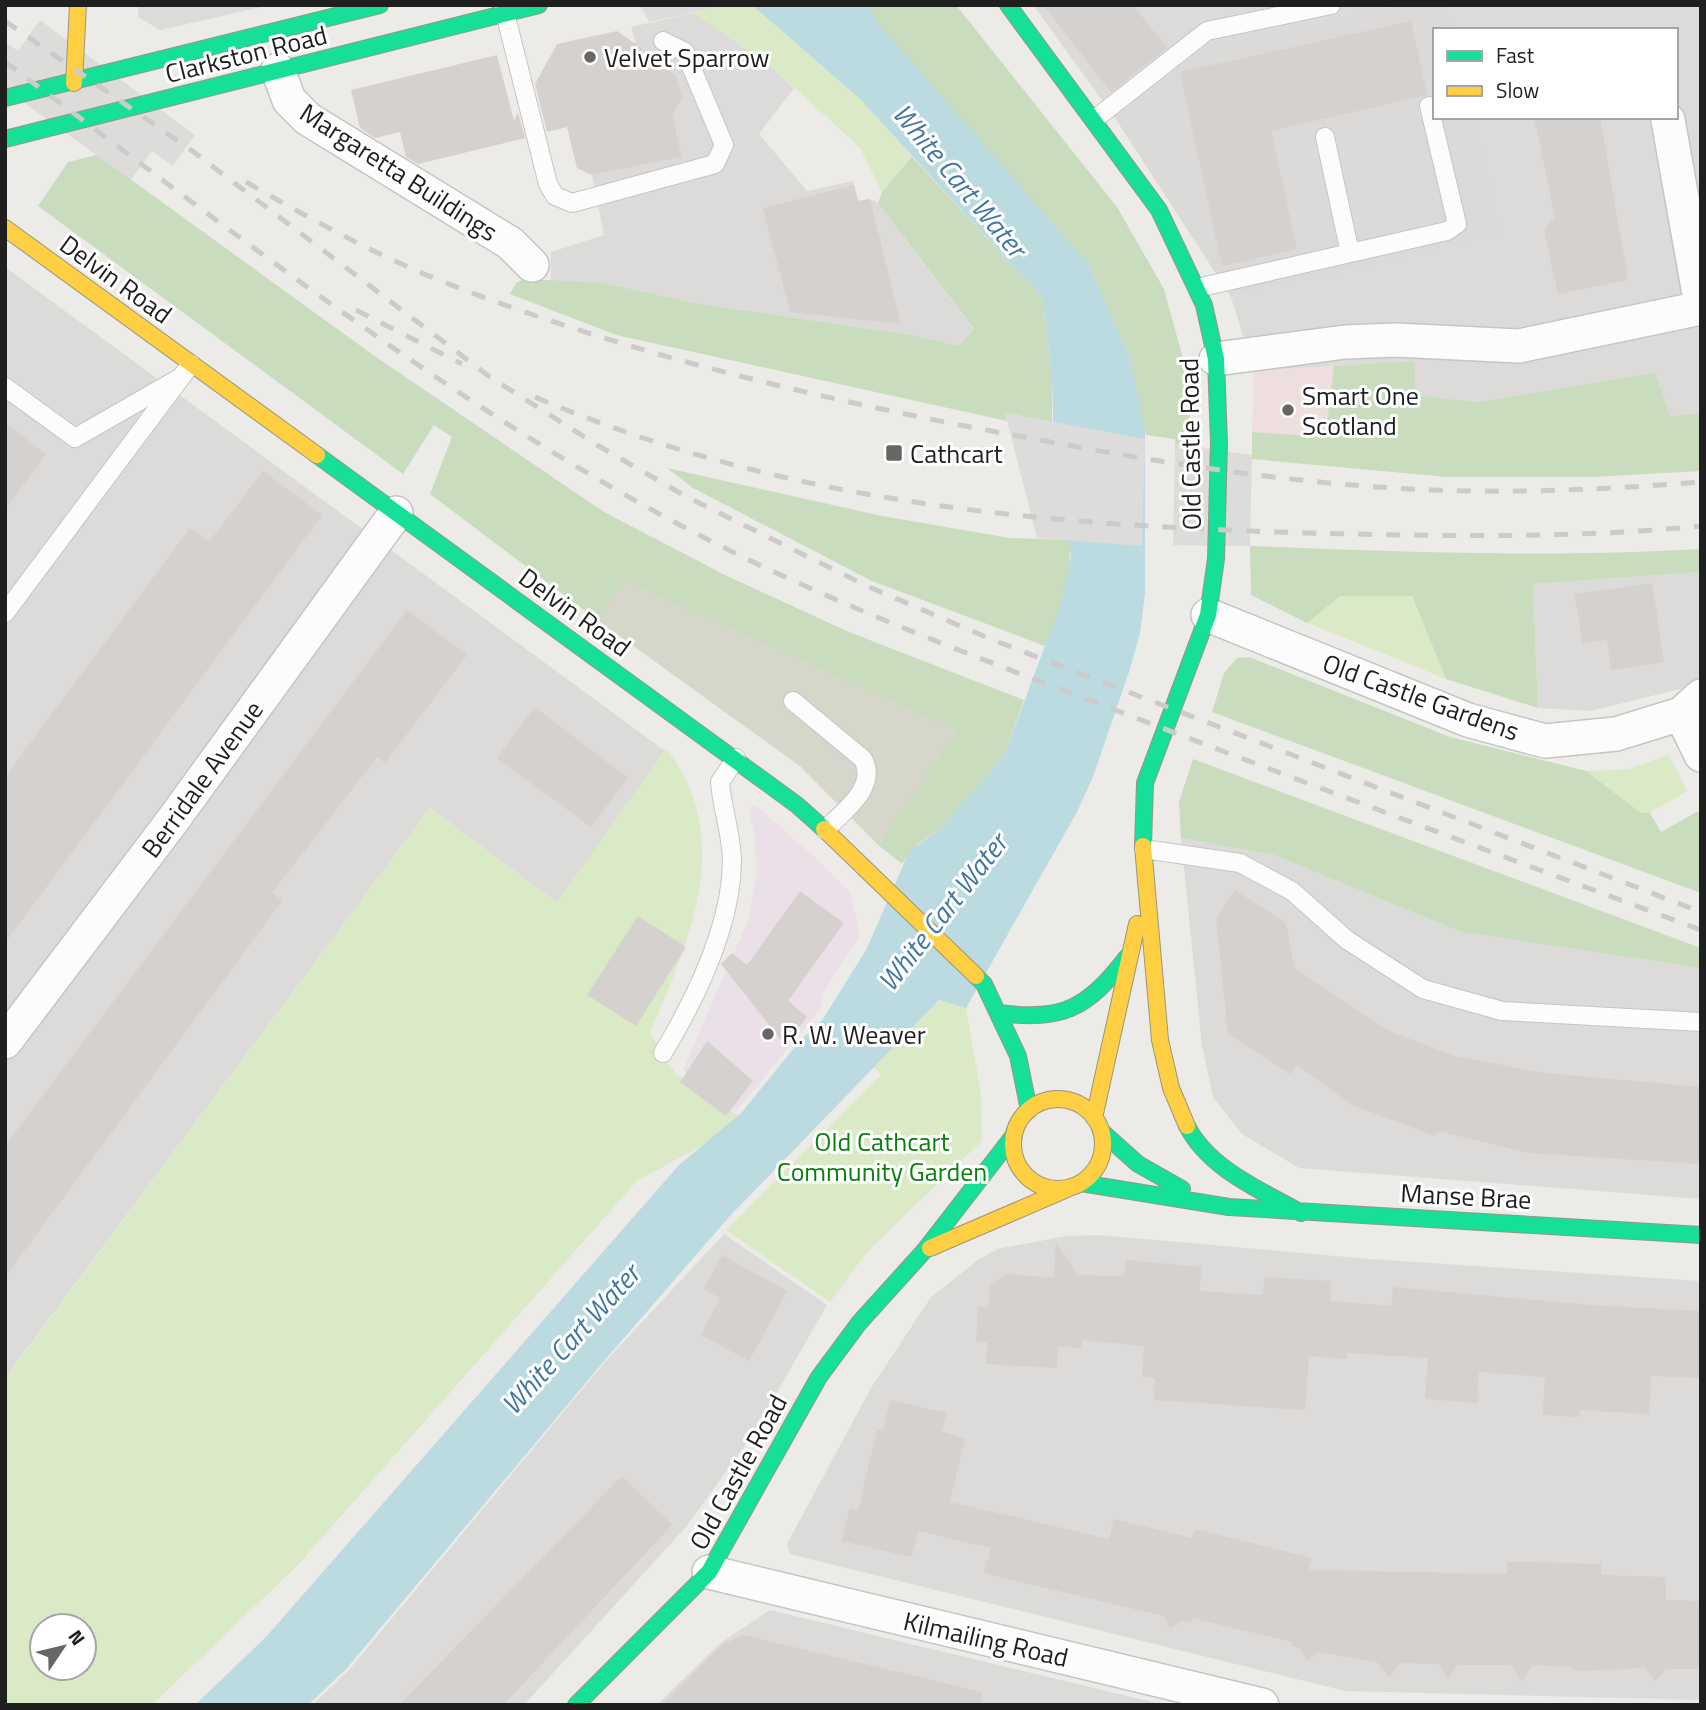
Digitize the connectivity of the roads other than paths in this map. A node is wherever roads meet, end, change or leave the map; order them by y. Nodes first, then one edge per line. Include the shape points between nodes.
1 (78, 5) edge
2 (380, 5) edge
3 (539, 5) edge
4 (1008, 5) edge
5 (1331, 5) edge
6 (504, 10) edge
7 (663, 41) dead end
8 (278, 70) junction
9 (74, 83) junction
10 (5, 98) edge
11 (1429, 107) dead end
12 (32, 109) dead end
13 (1095, 119) junction
14 (1668, 120) dead end
15 (1325, 137) dead end
16 (5, 139) edge
17 (5, 228) edge
18 (1350, 253) junction
19 (532, 265) dead end
20 (1197, 288) junction
21 (1701, 307) edge
22 (1216, 359) junction
23 (186, 371) junction
24 (5, 387) edge
25 (396, 513) junction
26 (5, 613) edge
27 (1208, 615) junction
28 (793, 701) dead end
29 (1691, 705) edge
30 (1701, 755) edge
31 (736, 758) junction
32 (825, 830) junction
33 (1144, 849) junction
34 (1145, 888) junction
35 (1130, 953) junction
36 (998, 1013) junction
37 (1701, 1023) edge
38 (5, 1042) edge
39 (663, 1053) dead end
40 (1029, 1110) junction
41 (1097, 1124) junction
42 (1014, 1135) junction
43 (1074, 1186) junction
44 (1229, 1207) junction
45 (1301, 1213) junction
46 (1701, 1235) edge
47 (925, 1250) junction
48 (709, 1573) junction
49 (576, 1705) edge
50 (1262, 1705) edge

1 - 9 main road
2 - 9 main road, Clarkston Road
3 - 6 main road, Clarkston Road
4 - 13 main road, Old Castle Road
5 - 13 lane via 1207,31
6 - 7 lane via 548,184 555,196 572,203 715,164 724,145 685,52
6 - 8 main road, Clarkston Road
8 - 16 main road, Clarkston Road
8 - 19 street, Margaretta Buildings via 289,100 308,119 510,243
9 - 10 main road, Clarkston Road
9 - 12 main road, Clarkston Road
11 - 18 lane via 1457,225
13 - 20 main road, Old Castle Road via 1160,210
14 - 21 street
15 - 18 lane
17 - 23 main road, Delvin Road
18 - 20 lane
20 - 22 main road, Old Castle Road
21 - 22 street via 1519,346 1345,342
22 - 27 main road, Old Castle Road via 1216,559
23 - 24 lane via 75,438
23 - 25 main road, Delvin Road
23 - 26 lane
25 - 31 main road, Delvin Road
25 - 38 street, Berridale Avenue
27 - 29 street, Old Castle Gardens via 1468,720 1545,741 1616,734
27 - 33 main road, Old Castle Road via 1145,783
28 - 32 lane via 863,759 868,769 867,782 858,795
29 - 30 street, Old Castle Gardens
31 - 32 main road, Delvin Road
31 - 39 lane via 720,782 732,863 726,903 700,979
32 - 36 main road, Delvin Road via 984,984
33 - 34 main road, Old Castle Road
33 - 37 lane via 1240,863 1292,891 1347,940 1423,989 1502,1011
34 - 35 main road, Old Castle Road
34 - 45 main road, Old Castle Road via 1164,1064 1191,1134 1219,1163
35 - 36 main road, Old Castle Road via 1100,991 1081,1004 1021,1017
35 - 41 main road, Old Castle Road
36 - 40 main road, Delvin Road via 1018,1056
40 - 41 main road via 1056,1099 1070,1101
40 - 42 main road, Old Castle Road
41 - 43 main road, Old Castle Road via 1103,1145 1100,1160
41 - 44 main road, Manse Brae via 1131,1161 1163,1181
42 - 43 main road via 1013,1150 1026,1176 1052,1189
42 - 47 main road, Old Castle Road
43 - 44 main road, Manse Brae
43 - 47 main road, Old Castle Road
44 - 45 main road, Manse Brae
45 - 46 main road, Manse Brae
47 - 48 main road, Old Castle Road via 866,1315 819,1377
48 - 49 main road, Old Castle Road
48 - 50 street, Kilmailing Road

